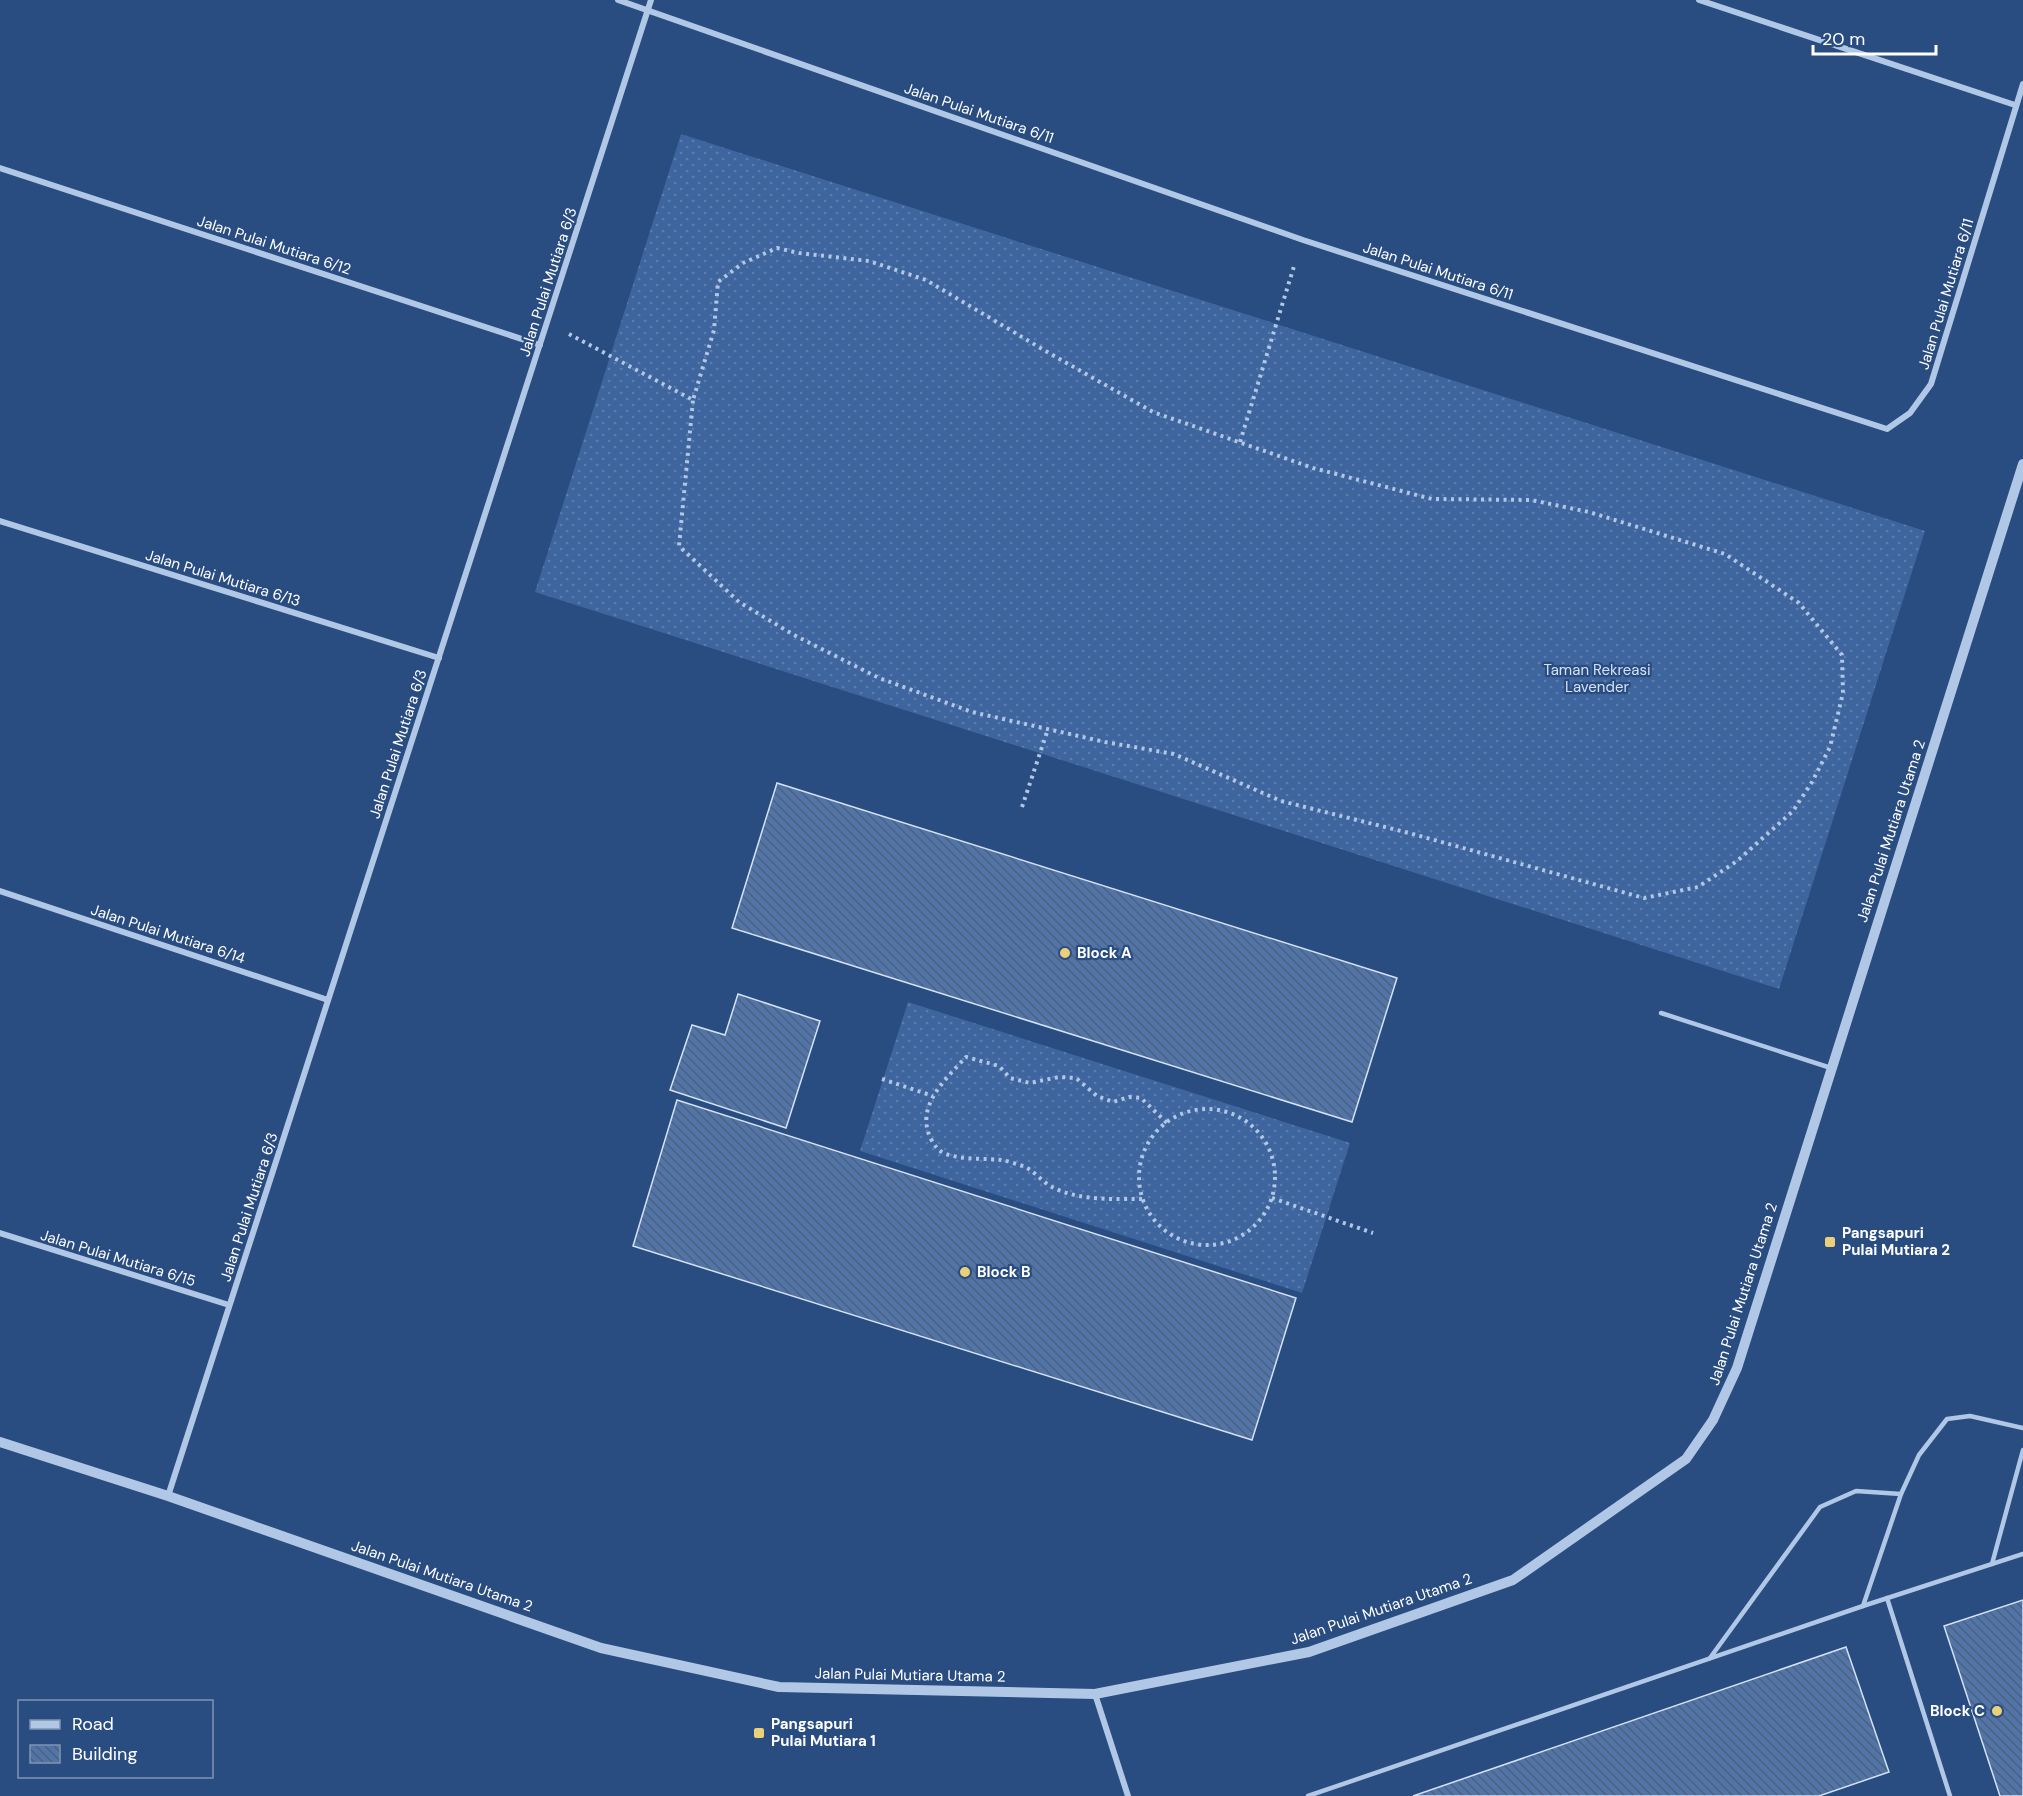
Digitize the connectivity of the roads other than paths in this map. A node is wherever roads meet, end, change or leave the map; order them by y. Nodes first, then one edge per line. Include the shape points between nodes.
1 (618, 0) edge
2 (651, 0) edge
3 (1699, 0) edge
4 (648, 9) junction
5 (2023, 84) edge
6 (2016, 105) junction
7 (0, 168) edge
8 (540, 345) junction
9 (2023, 464) edge
10 (0, 521) edge
11 (439, 658) junction
12 (0, 891) edge
13 (328, 1000) junction
14 (1661, 1014) dead end
15 (1831, 1068) junction
16 (0, 1233) edge
17 (230, 1305) junction
18 (2023, 1428) edge
19 (0, 1442) edge
20 (2023, 1450) edge
21 (1901, 1494) junction
22 (168, 1496) junction
23 (2023, 1554) edge
24 (1992, 1564) junction
25 (1887, 1598) junction
26 (1863, 1606) junction
27 (1710, 1659) junction
28 (1095, 1694) junction
29 (1128, 1796) edge
30 (1308, 1796) edge
31 (1950, 1796) edge

1 - 4 street, Jalan Pulai Mutiara 6/11
2 - 4 street, Jalan Pulai Mutiara 6/3
3 - 6 street
4 - 6 street, Jalan Pulai Mutiara 6/11 via 1303,240 1887,429 1910,412 1931,384
4 - 8 street, Jalan Pulai Mutiara 6/3
5 - 6 street
7 - 8 street, Jalan Pulai Mutiara 6/12
8 - 11 street, Jalan Pulai Mutiara 6/3
9 - 15 street, Jalan Pulai Mutiara Utama 2
10 - 11 street, Jalan Pulai Mutiara 6/13
11 - 13 street, Jalan Pulai Mutiara 6/3
12 - 13 street, Jalan Pulai Mutiara 6/14
13 - 17 street, Jalan Pulai Mutiara 6/3
14 - 15 lane
15 - 28 street, Jalan Pulai Mutiara Utama 2 via 1737,1368 1713,1420 1686,1459 1513,1580 1309,1652
16 - 17 street, Jalan Pulai Mutiara 6/15
17 - 22 street, Jalan Pulai Mutiara 6/3
18 - 21 lane via 1970,1416 1947,1419 1918,1455
19 - 22 street, Jalan Pulai Mutiara Utama 2
20 - 24 lane
21 - 26 lane
21 - 27 lane via 1856,1491 1820,1507
22 - 28 street, Jalan Pulai Mutiara Utama 2 via 601,1648 779,1687
23 - 24 lane
24 - 25 lane
25 - 26 lane
25 - 31 lane
26 - 27 lane
27 - 30 lane
28 - 29 street

